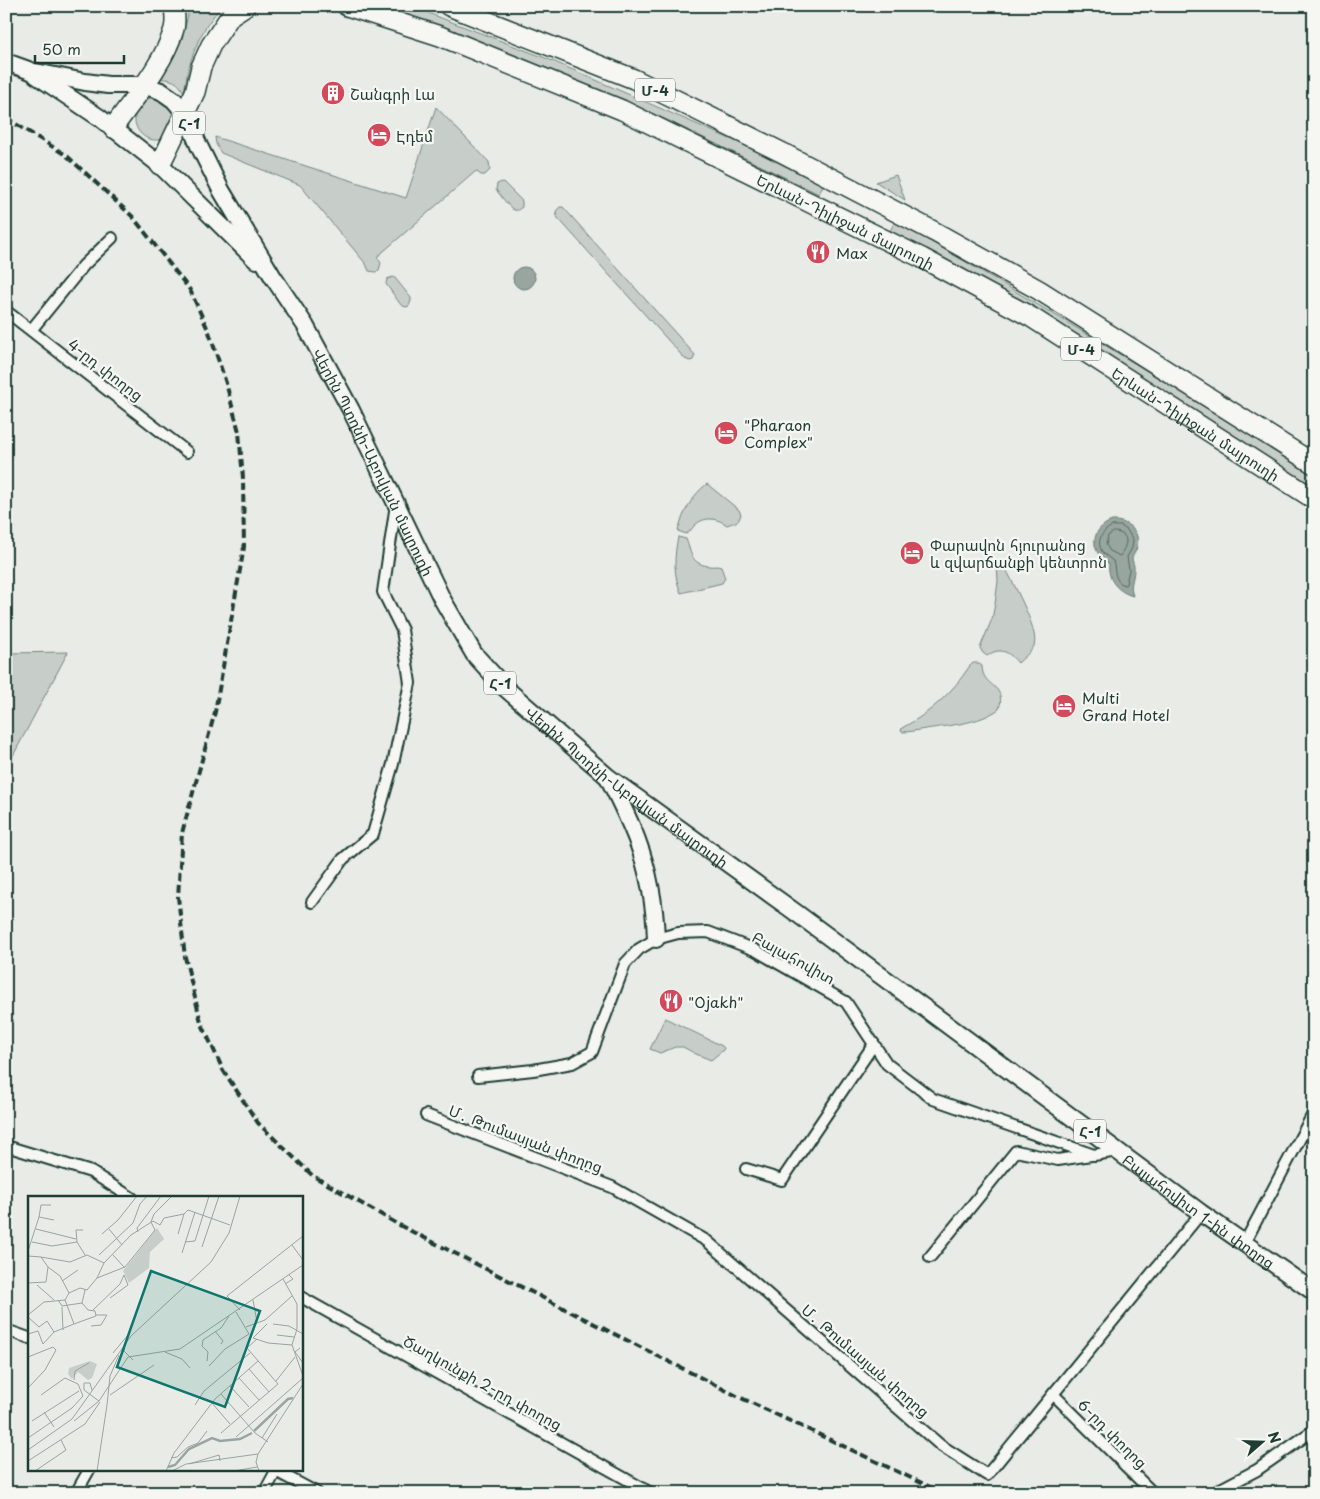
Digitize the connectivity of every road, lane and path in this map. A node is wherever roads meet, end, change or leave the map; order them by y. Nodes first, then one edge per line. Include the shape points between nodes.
1 (174, 6) edge
2 (245, 6) edge
3 (347, 6) edge
4 (450, 6) edge
5 (6, 62) edge
6 (31, 71) junction
7 (143, 85) junction
8 (185, 113) junction
9 (113, 128) junction
10 (160, 164) junction
11 (112, 238) dead end
12 (273, 277) junction
13 (6, 311) edge
14 (32, 330) junction
15 (187, 452) dead end
16 (1314, 464) edge
17 (1314, 499) edge
18 (396, 503) junction
19 (608, 777) junction
20 (312, 902) dead end
21 (656, 939) junction
22 (869, 967) joint
23 (874, 1044) junction
24 (478, 1076) dead end
25 (1314, 1112) edge
26 (426, 1115) dead end
27 (6, 1146) edge
28 (1117, 1150) junction
29 (1094, 1155) junction
30 (746, 1169) dead end
31 (129, 1196) edge
32 (1201, 1213) junction
33 (1244, 1244) junction
34 (930, 1257) dead end
35 (1314, 1292) edge
36 (302, 1298) edge
37 (6, 1330) edge
38 (28, 1338) edge
39 (1053, 1394) junction
40 (1314, 1430) edge
41 (88, 1472) edge
42 (274, 1472) edge
43 (277, 1472) edge
44 (76, 1493) edge
45 (264, 1493) edge
46 (317, 1493) edge
47 (650, 1493) edge
48 (1153, 1493) edge
49 (1214, 1493) edge

1 - 7 highway via 170,42
2 - 8 highway via 231,15 211,45
3 - 17 highway, Երևան-Դիլիջան մայրուղի / Մ-4 via 440,36 622,110 922,258 1031,317
4 - 16 highway, Երևան-Դիլիջան մայրուղի / Մ-4 via 634,79 935,232 1038,290
5 - 6 main road, Վերին Պտղնի-Աբովյան մայրուղի / Հ-1
6 - 7 main road, Վերին Պտղնի-Աբովյան մայրուղի / Հ-1 via 108,86
6 - 9 main road, Վերին Պտղնի-Աբովյան մայրուղի / Հ-1
7 - 8 main road, Վերին Պտղնի-Աբովյան մայրուղի / Հ-1 via 161,91
7 - 9 highway
8 - 10 highway
8 - 12 main road, Վերին Պտղնի-Աբովյան մայրուղի / Հ-1 via 221,190
9 - 10 main road, Վերին Պտղնի-Աբովյան մայրուղի / Հ-1
10 - 12 main road, Վերին Պտղնի-Աբովյան մայրուղի / Հ-1
11 - 14 street via 84,265
12 - 18 main road, Վերին Պտղնի-Աբովյան մայրուղի / Հ-1 via 338,384
13 - 14 street, 4-րդ փողոց
14 - 15 street, 4-րդ փողոց
18 - 19 main road, Վերին Պտղնի-Աբովյան մայրուղի / Հ-1 via 442,599 474,654 504,687
18 - 20 street via 382,592 402,630 410,683 394,764 373,834 343,859
19 - 21 main road via 637,840 647,872 656,914
19 - 22 main road, Վերին Պտղնի-Աբովյան մայրուղի / Հ-1
21 - 23 street, Բալահովիտ via 678,933 708,932 755,950 846,1002
21 - 24 street, Բալահովիտ via 639,949 626,964 592,1052 572,1063
22 - 28 main road, Բալահովիտ 1-ին փողոց / Հ-1
23 - 29 street, Բալահովիտ via 887,1064 933,1098
23 - 30 street via 782,1180
25 - 33 street
26 - 39 street, Մ․ Թումասյան փողոց via 612,1187 707,1241 940,1445 987,1475
27 - 31 street via 91,1172
28 - 29 street
28 - 32 main road, Բալահովիտ 1-ին փողոց / Հ-1
29 - 34 street via 1058,1160 1016,1151
32 - 33 main road, Բալահովիտ 1-ին փողոց / Հ-1
32 - 39 street, Մ․ Թումասյան փողոց
33 - 35 main road, Բալահովիտ 1-ին փողոց / Հ-1
36 - 47 street, Ծաղկունքի 2-րդ փողոց
37 - 38 street
39 - 48 street, 6-րդ փողոց
40 - 49 street via 1257,1470
41 - 44 street
42 - 45 street
43 - 46 street

